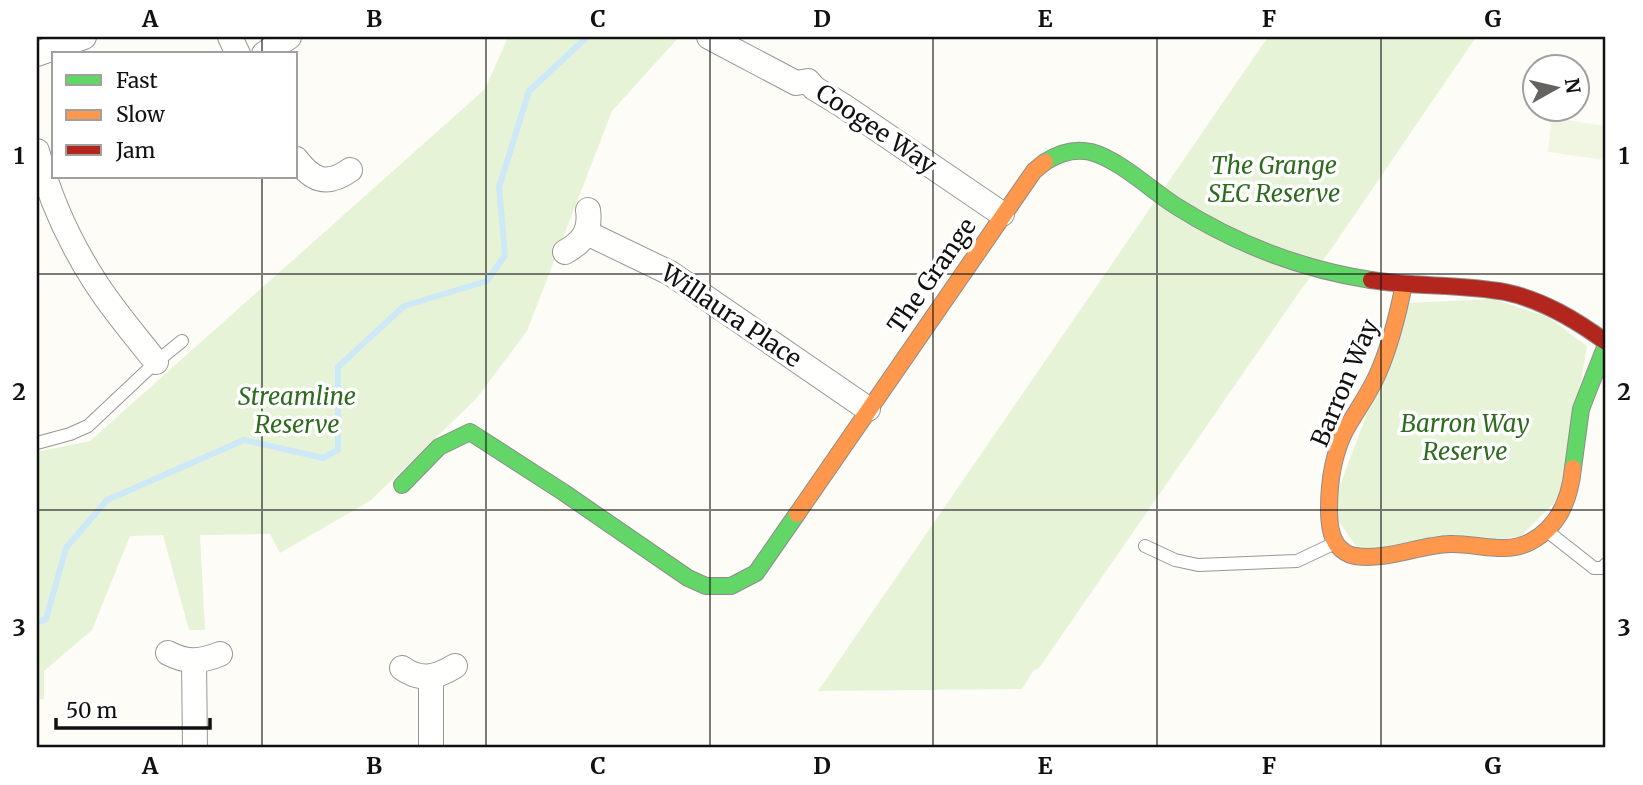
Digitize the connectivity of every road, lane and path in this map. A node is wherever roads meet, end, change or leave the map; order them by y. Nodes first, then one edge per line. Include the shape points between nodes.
1 (85, 37) edge
2 (289, 37) edge
3 (709, 37) edge
4 (267, 52) edge
5 (37, 54) edge
6 (37, 151) edge
7 (298, 162) edge
8 (350, 170) dead end
9 (1002, 214) junction
10 (565, 252) dead end
11 (1404, 284) junction
12 (182, 341) dead end
13 (1606, 344) edge
14 (156, 362) junction
15 (868, 409) junction
16 (37, 443) edge
17 (402, 485) dead end
18 (1547, 531) junction
19 (1335, 542) junction
20 (1145, 546) dead end
21 (1606, 564) edge
22 (168, 653) dead end
23 (220, 654) dead end
24 (194, 661) junction
25 (455, 666) dead end
26 (402, 668) dead end
27 (431, 677) junction
28 (195, 748) edge
29 (431, 748) edge

1 - 5 street
2 - 4 street
3 - 9 street, Coogee Way via 796,83 808,81
6 - 14 street via 62,218 94,280
7 - 8 street via 307,173 328,180
9 - 11 street, The Grange via 1044,162 1082,150 1107,160 1188,214 1261,251 1347,276
9 - 15 street, The Grange
10 - 15 street, Willaura Place via 583,240 588,221
11 - 13 street, The Grange via 1521,296 1566,316
11 - 19 street, Barron Way via 1383,363 1336,454 1329,508
12 - 14 lane
13 - 18 street via 1580,411 1569,499
14 - 16 lane via 88,426
15 - 17 street, The Grange via 756,573 726,588 700,585 688,578 470,432 439,447
18 - 19 street via 1520,547 1457,544 1360,557 1342,551
18 - 21 lane via 1594,568
19 - 20 lane via 1297,561 1245,564 1186,564
22 - 24 street
23 - 24 street
24 - 28 street
25 - 27 street
26 - 27 street via 418,677
27 - 29 street

